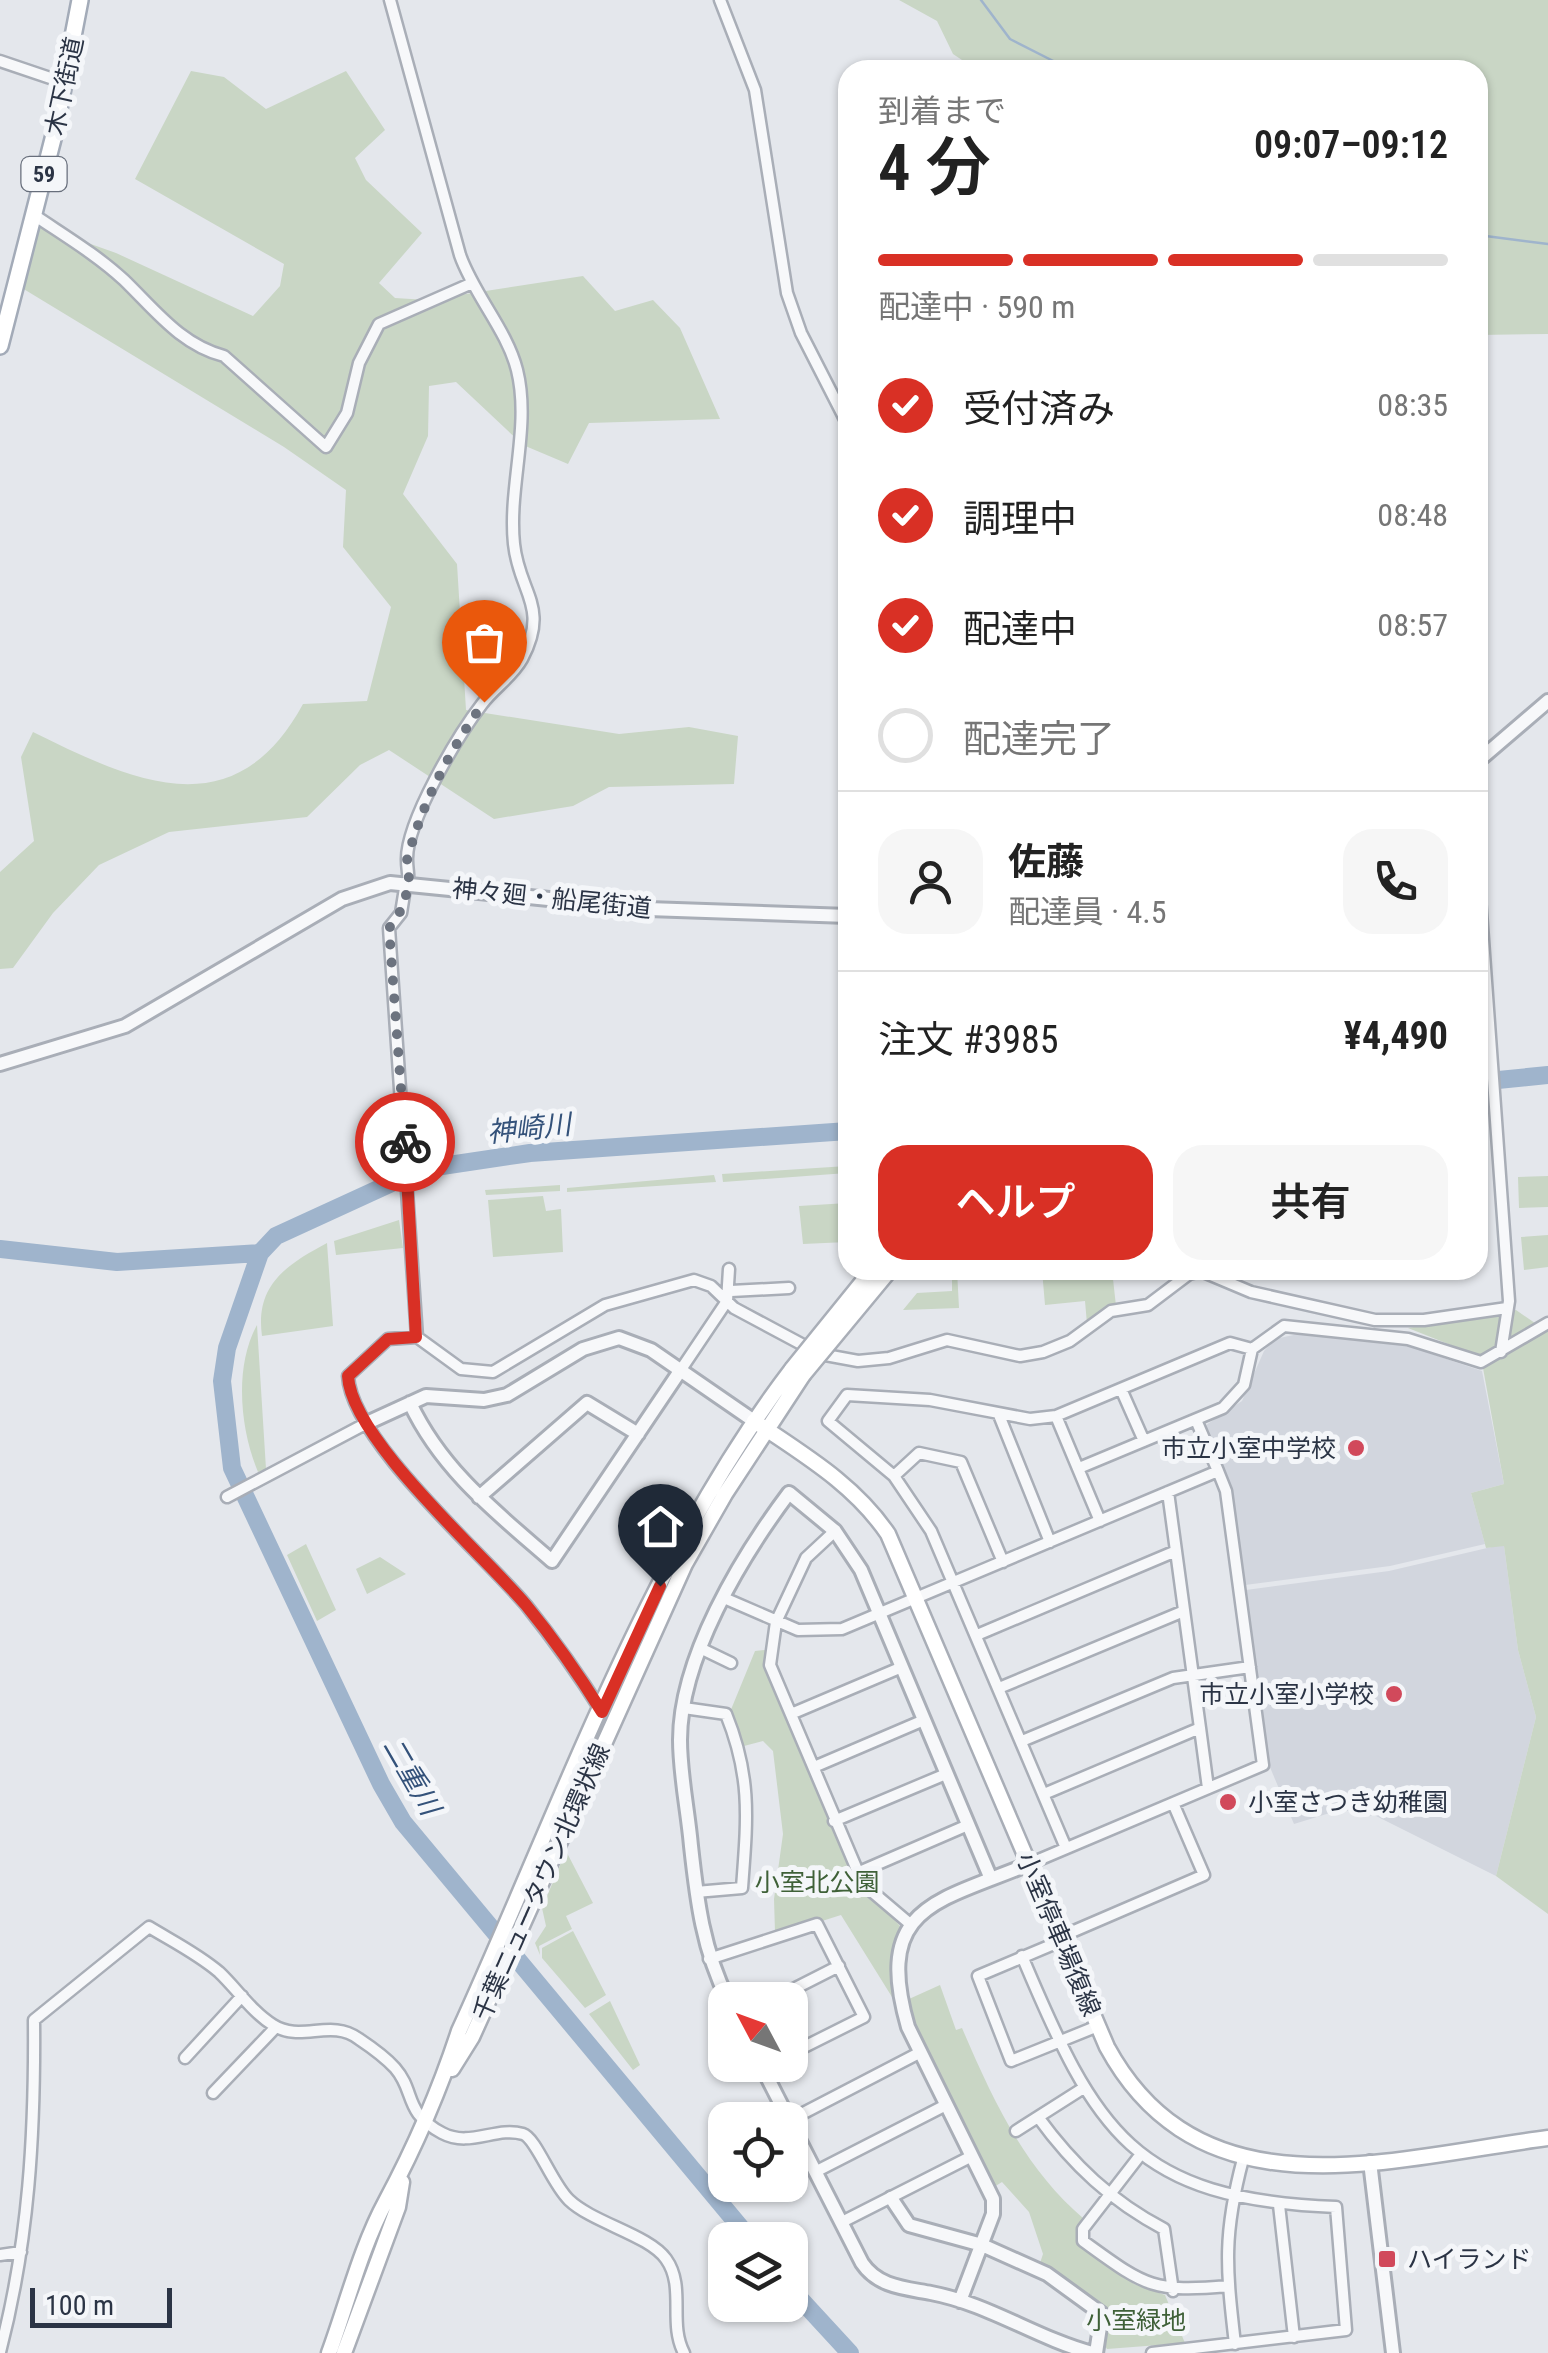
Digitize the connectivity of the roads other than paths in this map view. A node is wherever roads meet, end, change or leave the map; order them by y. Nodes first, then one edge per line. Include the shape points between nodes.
1 (80, 0) edge
2 (390, 0) edge
3 (719, 2) edge
4 (0, 61) edge
5 (65, 83) junction
6 (34, 215) junction
7 (470, 284) junction
8 (0, 346) edge
9 (838, 404) edge
10 (1548, 701) edge
11 (1488, 752) edge
12 (407, 882) junction
13 (838, 916) edge
14 (1488, 1005) edge
15 (0, 1064) edge
16 (729, 1269) dead end
17 (865, 1280) edge
18 (881, 1280) edge
19 (1181, 1280) edge
20 (1222, 1280) edge
21 (788, 1288) dead end
22 (729, 1296) junction
23 (1506, 1308) junction
24 (1543, 1326) edge
25 (416, 1337) junction
26 (1508, 1347) junction
27 (1252, 1349) junction
28 (680, 1371) junction
29 (798, 1372) junction
30 (1121, 1389) junction
31 (410, 1403) junction
32 (999, 1415) junction
33 (1056, 1416) junction
34 (1196, 1420) junction
35 (367, 1424) junction
36 (760, 1425) junction
37 (638, 1434) junction
38 (1144, 1441) junction
39 (1078, 1468) junction
40 (1218, 1471) junction
41 (894, 1476) junction
42 (1168, 1492) junction
43 (226, 1497) dead end
44 (479, 1497) junction
45 (1100, 1521) junction
46 (835, 1530) junction
47 (1050, 1542) junction
48 (1176, 1551) junction
49 (1002, 1562) junction
50 (954, 1583) junction
51 (724, 1598) junction
52 (918, 1598) junction
53 (1184, 1611) junction
54 (880, 1614) junction
55 (776, 1622) junction
56 (977, 1636) junction
57 (702, 1649) junction
58 (731, 1662) dead end
59 (1250, 1666) junction
60 (902, 1667) junction
61 (1193, 1674) junction
62 (999, 1688) junction
63 (684, 1708) junction
64 (602, 1712) junction
65 (791, 1714) junction
66 (924, 1720) junction
67 (1200, 1728) junction
68 (1022, 1742) junction
69 (814, 1767) junction
70 (946, 1774) junction
71 (1208, 1788) junction
72 (1044, 1794) junction
73 (1173, 1803) junction
74 (834, 1821) junction
75 (968, 1825) junction
76 (1066, 1848) junction
77 (1030, 1864) junction
78 (857, 1873) junction
79 (991, 1880) junction
80 (696, 1892) junction
81 (909, 1923) junction
82 (513, 1928) junction
83 (1061, 1939) junction
84 (1022, 1956) junction
85 (709, 1959) junction
86 (839, 1966) junction
87 (720, 1982) edge
88 (807, 1982) edge
89 (242, 1996) junction
90 (1098, 2026) junction
91 (276, 2027) junction
92 (1058, 2042) junction
93 (808, 2045) edge
94 (919, 2053) junction
95 (185, 2058) dead end
96 (1082, 2088) junction
97 (213, 2092) dead end
98 (946, 2105) junction
99 (808, 2112) edge
100 (1038, 2117) junction
101 (426, 2122) junction
102 (1016, 2131) dead end
103 (1548, 2138) edge
104 (1141, 2154) junction
105 (972, 2156) junction
106 (808, 2158) edge
107 (1242, 2159) junction
108 (1370, 2162) junction
109 (815, 2172) junction
110 (402, 2176) junction
111 (1109, 2195) junction
112 (1232, 2197) junction
113 (891, 2198) junction
114 (1279, 2205) junction
115 (842, 2222) junction
116 (982, 2244) junction
117 (21, 2252) junction
118 (0, 2255) edge
119 (1228, 2286) junction
120 (1173, 2291) junction
121 (960, 2300) junction
122 (1294, 2336) junction
123 (1234, 2344) junction
124 (0, 2352) edge
125 (328, 2353) edge
126 (344, 2353) edge
127 (684, 2353) edge
128 (1094, 2353) edge
129 (1152, 2353) edge
130 (1393, 2353) edge

1 - 5 main road, 木下街道 / 59
2 - 7 street
3 - 9 street via 755,90 787,294
4 - 5 street
5 - 6 main road, 木下街道 / 59
6 - 7 street via 96,257 166,324 203,351 224,356 326,446 347,413 358,362 379,324
6 - 8 main road, 木下街道 / 59
7 - 12 street via 516,365 522,393 514,538 536,606 535,626 522,658 439,772 415,830
10 - 11 street
12 - 13 street, 神々廻・船尾街道 via 621,907
12 - 15 street, 神々廻・船尾街道 via 342,899 125,1026
12 - 25 street via 401,913 389,928
14 - 23 street
16 - 22 street
17 - 29 main road, 千葉ニュータウン北環状線, bridge
18 - 29 main road, 千葉ニュータウン北環状線, bridge
19 - 22 street via 1148,1305 1104,1314 1070,1342 1020,1356 947,1340 889,1358 820,1354
20 - 23 street via 1375,1320
21 - 22 street
22 - 25 street via 699,1281 665,1285 605,1305 503,1368 483,1373 462,1369
22 - 28 street
23 - 26 street
24 - 26 street
25 - 35 street via 388,1339 348,1376
26 - 27 street via 1474,1362 1408,1338 1284,1326
27 - 30 street via 1230,1343
27 - 34 street via 1236,1396
28 - 31 street via 632,1340 606,1340 507,1396 436,1394
28 - 36 street
28 - 37 street
29 - 36 main road, 千葉ニュータウン北環状線
30 - 33 street
30 - 38 street
31 - 35 street
31 - 44 street via 439,1456
32 - 33 street
32 - 41 street via 930,1400 847,1395 828,1421
32 - 47 street
33 - 39 street
34 - 38 street
34 - 40 street
35 - 43 street
35 - 64 street via 443,1523 526,1605
36 - 52 main road, 小室停車場復線 via 867,1506 895,1546
36 - 64 main road, 千葉ニュータウン北環状線 via 684,1537
36 - 82 main road, 千葉ニュータウン北環状線 via 677,1581
37 - 44 street via 587,1404
37 - 44 street via 552,1561
38 - 39 street
39 - 45 street
40 - 42 street
40 - 59 street
41 - 49 street via 919,1453 961,1462
41 - 50 street via 931,1531
42 - 45 street
42 - 48 street
45 - 47 street
46 - 51 street via 790,1493 757,1536
46 - 54 street
46 - 55 street via 806,1558
47 - 49 street
48 - 53 street
48 - 56 street
49 - 50 street
50 - 52 street
50 - 56 street
51 - 55 street
51 - 57 street
52 - 54 street
52 - 77 main road, 小室停車場復線
53 - 61 street
53 - 62 street
54 - 55 street via 818,1632
54 - 60 street
55 - 65 street via 770,1665
56 - 62 street
57 - 58 street
57 - 63 street
59 - 61 street
59 - 71 street via 1263,1764
60 - 65 street
60 - 66 street
61 - 67 street
61 - 68 street
62 - 68 street
63 - 80 street via 680,1740
63 - 80 street via 726,1714 742,1754 748,1798 742,1888
64 - 82 main road, 千葉ニュータウン北環状線
65 - 69 street
66 - 69 street
66 - 70 street
67 - 71 street
67 - 72 street
68 - 72 street
69 - 74 street
70 - 74 street
70 - 75 street
71 - 73 street
72 - 76 street
73 - 76 street
73 - 83 street via 1204,1875
74 - 78 street
75 - 78 street
75 - 79 street
76 - 77 street
77 - 79 street
77 - 83 main road, 小室停車場復線
78 - 81 street via 872,1895
79 - 81 street via 926,1907
80 - 85 street
81 - 94 street via 900,1946 901,1997
82 - 101 main road, 千葉ニュータウン北環状線 via 472,2038
83 - 84 street
83 - 90 main road, 小室停車場復線
84 - 92 street
84 - 92 street via 978,1976 984,2000 1010,2061
85 - 86 street via 816,1924
85 - 87 street
86 - 88 street
86 - 93 street via 864,2017
89 - 91 street
89 - 95 street
89 - 117 street via 209,1964 149,1927 34,2020 33,2173
90 - 92 street
90 - 107 main road, 小室停車場復線 via 1116,2064 1150,2106 1183,2132
91 - 97 street
91 - 101 street via 348,2032 395,2068
92 - 96 street
94 - 98 street
94 - 99 street
96 - 100 street
96 - 104 street
98 - 105 street
98 - 109 street
100 - 102 street
100 - 111 street via 1064,2153
101 - 110 main road, 千葉ニュータウン北環状線
101 - 127 street via 463,2140 529,2136 545,2172 567,2198 658,2252 676,2286 674,2328
103 - 108 main road, 小室停車場復線
104 - 111 street
104 - 112 street via 1194,2187
105 - 113 street
105 - 116 street via 992,2199
106 - 109 street
107 - 108 main road, 小室停車場復線 via 1306,2167
107 - 112 street
108 - 130 street
109 - 115 street
110 - 125 main road, 千葉ニュータウン北環状線 via 385,2202
110 - 126 main road, 千葉ニュータウン北環状線 via 398,2206
111 - 120 street via 1164,2229
111 - 120 street via 1083,2229 1082,2241 1138,2280
112 - 114 street
112 - 119 street
113 - 115 street
113 - 116 street via 909,2225
114 - 122 street
114 - 122 street via 1336,2208 1346,2330
115 - 121 street via 866,2269 881,2282
116 - 121 street
116 - 128 street via 1047,2274 1102,2314
117 - 118 street
117 - 124 street
119 - 120 street
119 - 123 street
121 - 128 street
122 - 123 street
123 - 129 street

